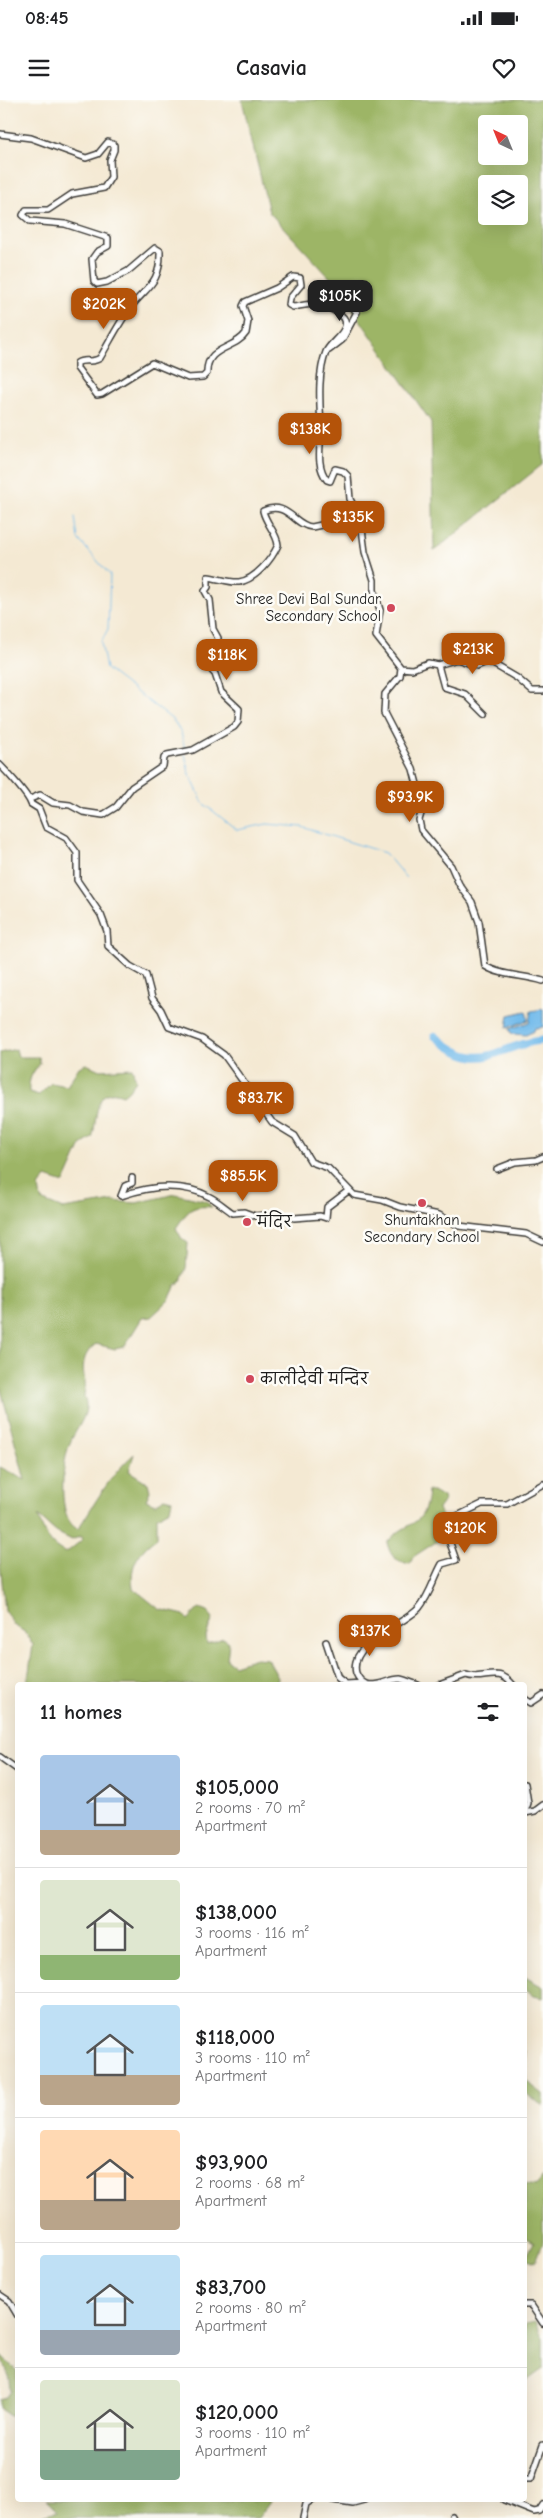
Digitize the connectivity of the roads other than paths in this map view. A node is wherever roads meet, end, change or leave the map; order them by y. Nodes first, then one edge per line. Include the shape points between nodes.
1 (0, 134) edge
2 (332, 296) dead end
3 (326, 351) junction
4 (359, 517) junction
5 (438, 665) junction
6 (401, 668) junction
7 (543, 691) edge
8 (485, 714) dead end
9 (0, 765) edge
10 (30, 799) junction
11 (543, 981) edge
12 (543, 1157) edge
13 (497, 1169) dead end
14 (132, 1178) dead end
15 (348, 1191) junction
16 (543, 1242) edge
17 (543, 1484) edge
18 (326, 1642) dead end
19 (343, 1682) edge
20 (362, 1682) edge
21 (384, 1682) edge
22 (408, 1682) edge
23 (447, 1682) edge
24 (511, 1682) edge
25 (543, 1695) edge
26 (527, 1700) edge
27 (0, 1757) edge
28 (15, 1768) edge
29 (543, 1806) edge
30 (527, 1812) edge
31 (0, 2295) edge
32 (527, 2306) edge
33 (15, 2311) edge
34 (543, 2323) edge
35 (543, 2445) edge
36 (527, 2480) edge
37 (309, 2502) edge
38 (509, 2502) edge
39 (543, 2505) edge
40 (304, 2518) edge

1 - 3 street via 31,138 86,158 98,154 108,142 114,145 110,160 111,178 104,188 80,191 48,210 26,210 23,215 30,221 65,224 108,238 108,246 96,252 92,259 97,284 128,271 155,248 160,251 153,283 130,308 100,358 77,363 77,368 97,395 152,363 188,378 203,377 215,353 246,333 245,302 293,277 300,278 301,285 290,298 289,305 320,304 345,320 343,331
2 - 3 street via 357,312 342,340
3 - 4 street via 319,399 321,463 327,480 330,481 335,469 348,476 350,499
4 - 6 street via 374,580 374,595 380,610 376,636
4 - 10 street via 312,528 285,510 267,509 263,511 264,515 278,545 267,562 253,576 239,582 208,577 205,592 210,600 213,629 218,638 207,665 215,674 222,692 239,710 234,727 192,750 167,755 163,766 132,787 116,807 103,815 83,812 70,804 53,803 40,795
5 - 6 street via 428,663 412,669
5 - 7 street via 457,659 477,666 488,661 517,678 532,692
5 - 8 street via 444,687 465,694
6 - 11 street via 400,676 385,694 384,713 413,769 423,807 419,820 421,830 451,866 472,902 479,922 485,966 495,972
9 - 10 street
10 - 15 street via 31,804 39,808 46,827 66,838 78,853 77,880 101,915 108,946 130,966 146,975 152,998 166,1024 171,1029 202,1039 224,1055 272,1122 295,1136 311,1162 328,1168
12 - 13 street
14 - 15 street via 132,1183 125,1186 121,1196 171,1186 211,1198 232,1213 244,1212 255,1216 280,1214 294,1218 326,1218 327,1207
15 - 16 street via 354,1196 382,1200 439,1216 459,1226 526,1234
17 - 20 street via 508,1504 482,1504 451,1519 445,1529 456,1560 442,1564 418,1609 381,1633 361,1651 355,1670
18 - 19 street via 338,1678
21 - 22 street via 399,1679
23 - 24 street via 466,1675 473,1678 490,1674 508,1678
25 - 26 street via 531,1703
27 - 28 street
29 - 30 street
31 - 33 street
32 - 34 street via 533,2308
35 - 36 street via 531,2479
37 - 40 street
38 - 39 street via 534,2512

